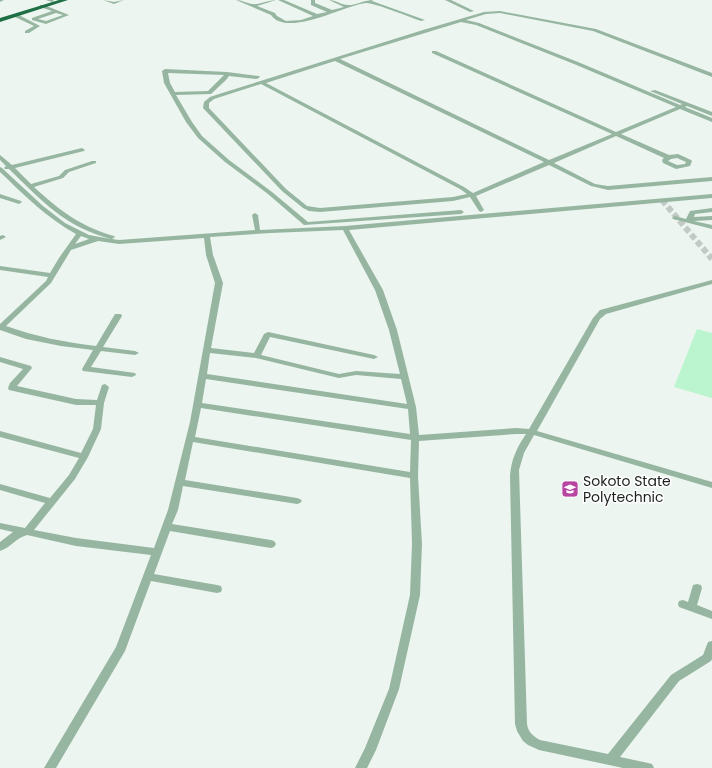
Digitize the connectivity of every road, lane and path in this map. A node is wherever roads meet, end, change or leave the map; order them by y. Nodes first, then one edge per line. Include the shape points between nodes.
1 (52, 0) edge
2 (64, 0) edge
3 (106, 0) edge
4 (122, 0) edge
5 (238, 0) edge
6 (274, 0) edge
7 (280, 0) edge
8 (313, 0) edge
9 (333, 0) edge
10 (370, 0) edge
11 (446, 0) edge
12 (42, 6) junction
13 (253, 6) junction
14 (348, 7) junction
15 (56, 11) junction
16 (472, 11) dead end
17 (332, 12) junction
18 (16, 14) junction
19 (317, 16) junction
20 (0, 18) edge
21 (423, 20) dead end
22 (462, 21) junction
23 (26, 32) dead end
24 (434, 52) dead end
25 (337, 60) junction
26 (576, 63) junction
27 (227, 74) junction
28 (712, 75) edge
29 (257, 76) dead end
30 (263, 82) junction
31 (173, 94) junction
32 (687, 104) junction
33 (679, 107) junction
34 (712, 114) edge
35 (712, 120) edge
36 (616, 134) junction
37 (82, 150) dead end
38 (0, 157) edge
39 (668, 157) dead end
40 (94, 162) dead end
41 (547, 163) junction
42 (11, 167) junction
43 (0, 169) edge
44 (18, 174) junction
45 (8, 176) junction
46 (712, 179) edge
47 (0, 181) edge
48 (31, 186) junction
49 (472, 195) junction
50 (0, 196) edge
51 (704, 196) junction
52 (712, 196) edge
53 (19, 202) dead end
54 (482, 210) junction
55 (712, 210) edge
56 (255, 215) dead end
57 (675, 218) dead end
58 (712, 218) edge
59 (689, 220) junction
60 (306, 224) junction
61 (712, 227) edge
62 (345, 228) junction
63 (257, 229) junction
64 (79, 234) junction
65 (207, 236) junction
66 (96, 239) junction
67 (68, 249) junction
68 (0, 268) edge
69 (53, 276) junction
70 (712, 282) edge
71 (118, 316) dead end
72 (0, 328) edge
73 (99, 348) junction
74 (207, 350) junction
75 (135, 353) dead end
76 (256, 356) junction
77 (374, 357) dead end
78 (0, 359) edge
79 (132, 375) dead end
80 (203, 376) junction
81 (405, 376) junction
82 (105, 387) dead end
83 (100, 403) junction
84 (197, 406) junction
85 (412, 407) junction
86 (532, 432) junction
87 (0, 434) edge
88 (415, 438) junction
89 (190, 439) junction
90 (84, 457) junction
91 (414, 476) junction
92 (180, 482) junction
93 (712, 485) edge
94 (0, 486) edge
95 (296, 501) dead end
96 (52, 502) junction
97 (0, 526) edge
98 (167, 527) junction
99 (28, 531) junction
100 (270, 544) dead end
101 (0, 548) edge
102 (158, 552) junction
103 (149, 577) junction
104 (697, 588) dead end
105 (217, 589) dead end
106 (712, 615) edge
107 (712, 645) edge
108 (611, 760) junction
109 (50, 768) edge
110 (361, 768) edge
111 (648, 768) edge

1 - 20 highway
2 - 12 highway
3 - 4 street via 114,3
5 - 13 street
6 - 13 street
7 - 19 street
8 - 17 street via 313,4
9 - 14 street
10 - 14 street
10 - 21 street
11 - 16 street
12 - 15 street
12 - 18 highway
13 - 19 street via 285,22
14 - 17 street
15 - 15 street via 67,16 46,23 34,19
17 - 19 street
18 - 20 highway
18 - 23 street via 38,26
22 - 25 street
22 - 26 street via 477,24
22 - 28 street via 486,13 500,12 584,28
24 - 36 street
25 - 30 street
25 - 41 street via 493,134
26 - 32 street via 601,67
26 - 33 street
27 - 29 street
27 - 31 street via 209,93
27 - 31 street via 165,72 166,83
30 - 49 street
30 - 49 street via 212,98 206,103 206,108 284,190 305,207 329,210
31 - 60 street via 200,138
32 - 33 street
32 - 34 street
33 - 35 street
33 - 36 street
36 - 39 street
36 - 41 street
37 - 42 street
38 - 42 street
40 - 48 street via 67,171 61,177
41 - 46 street via 589,184 604,188
41 - 49 street
42 - 43 street
42 - 44 street
43 - 45 street
44 - 45 street
44 - 48 street
45 - 47 street
45 - 64 street via 53,217
48 - 63 street via 74,223 107,236 148,237
49 - 54 street
50 - 53 street
51 - 52 street
51 - 54 street via 649,197
51 - 62 street
54 - 60 street
55 - 59 street via 692,212
56 - 63 street
57 - 59 street
58 - 59 street
59 - 61 street
60 - 63 street
62 - 65 street
62 - 81 street via 379,290
64 - 66 street
64 - 67 street
65 - 66 street via 130,242
65 - 74 street via 207,249 219,283
66 - 67 street
67 - 69 street
68 - 69 street
69 - 72 street
70 - 86 street via 615,308 600,315
71 - 73 street
72 - 73 street via 61,344
73 - 75 street
73 - 79 street via 86,369
74 - 76 street
74 - 80 street
76 - 77 street via 268,334
76 - 81 street via 339,376 356,373
78 - 83 street via 28,368 12,388 76,402
80 - 84 street
80 - 85 street
81 - 85 street
82 - 83 street
83 - 90 street via 97,429
84 - 88 street
84 - 89 street
85 - 88 street
86 - 88 street
86 - 93 street
86 - 108 street via 522,445 515,463 514,476 522,728 530,740 539,744
87 - 90 street
88 - 91 street
89 - 91 street
89 - 92 street
90 - 96 street
91 - 110 street via 415,595 394,689
92 - 95 street
92 - 98 street
94 - 96 street
96 - 99 street
97 - 99 street
98 - 100 street
98 - 102 street
99 - 101 street via 16,535
99 - 102 street via 76,542
102 - 103 street
103 - 105 street
103 - 109 street via 120,648
104 - 106 street via 687,606
107 - 108 street via 707,658 675,678
108 - 111 street

